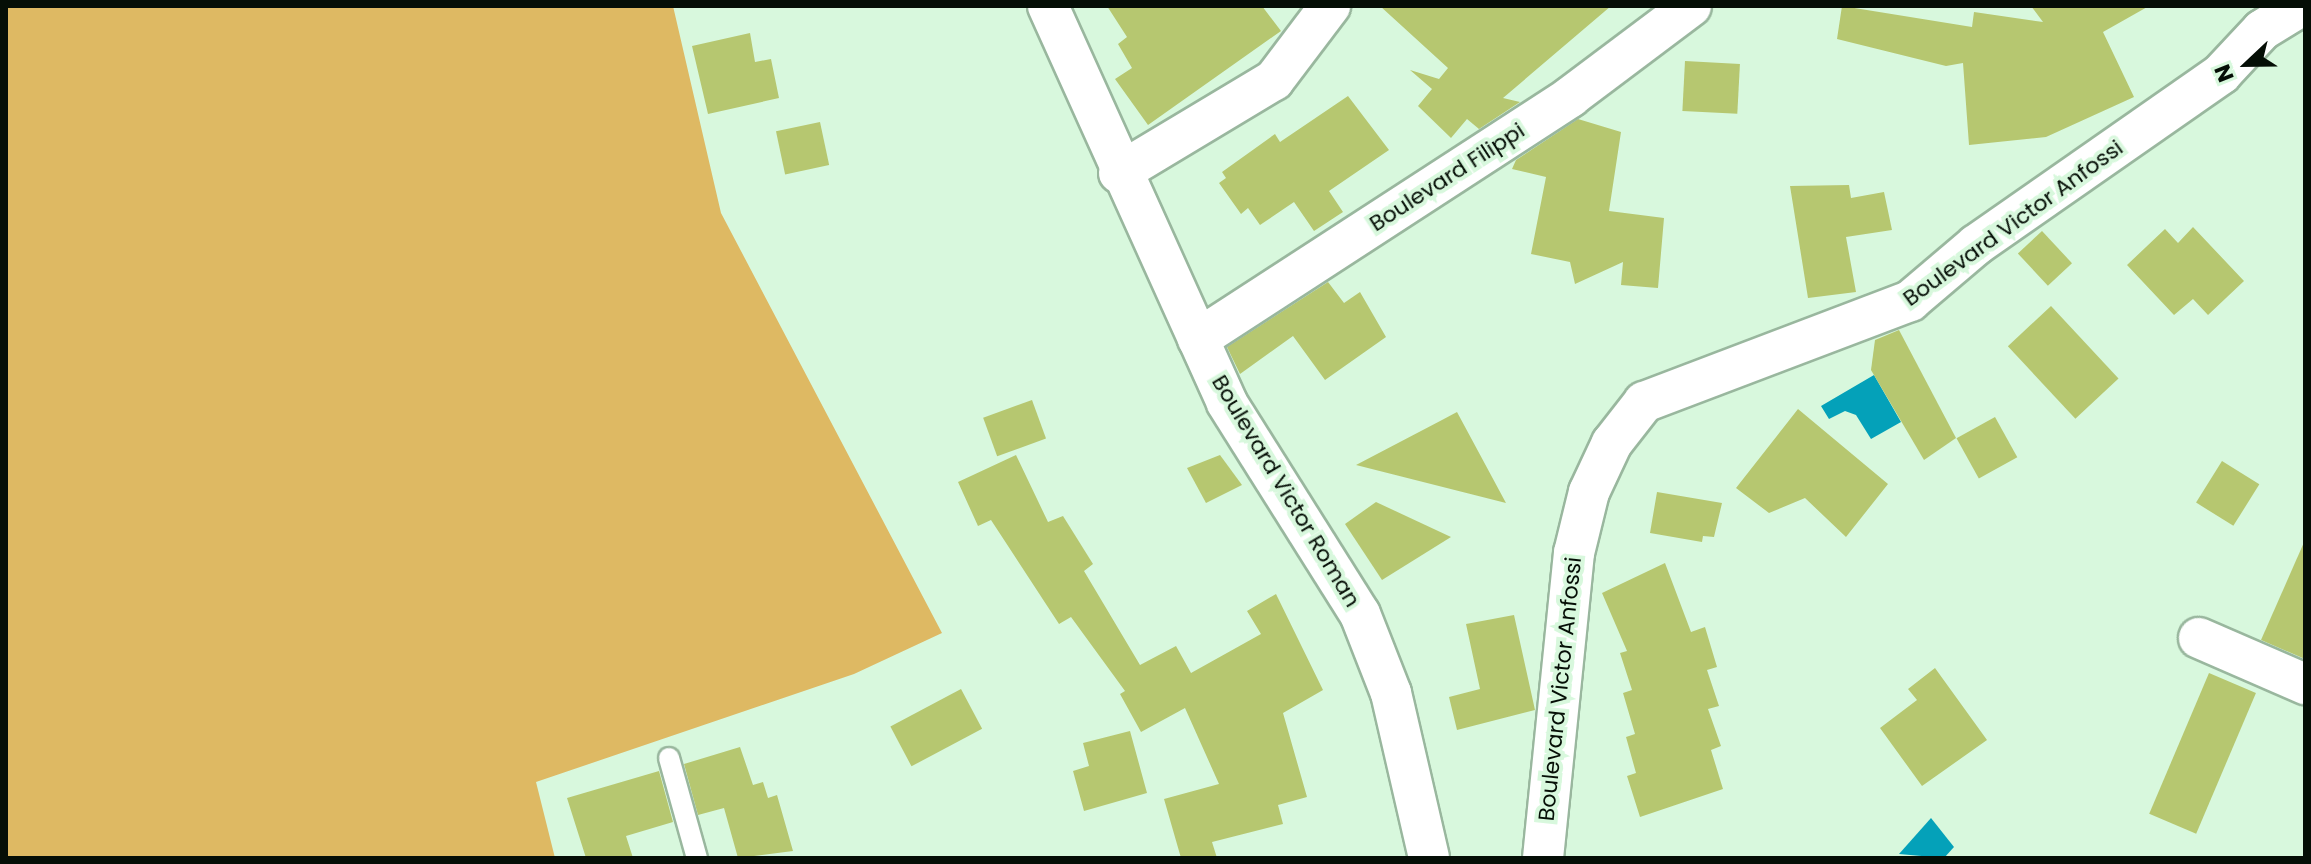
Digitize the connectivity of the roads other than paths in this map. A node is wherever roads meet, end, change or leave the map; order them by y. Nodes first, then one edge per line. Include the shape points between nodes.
1 (1048, 6) edge
2 (1330, 6) edge
3 (1691, 6) edge
4 (2301, 6) edge
5 (1119, 173) junction
6 (1198, 339) junction
7 (2199, 638) dead end
8 (2305, 684) edge
9 (669, 758) dead end
10 (697, 858) edge
11 (1429, 858) edge
12 (1543, 858) edge

1 - 5 street, Boulevard Victor Roman
2 - 5 street via 1274,80
3 - 6 street, Boulevard Filippi via 1570,97
4 - 12 street, Boulevard Victor Anfossi via 2262,30 2221,74 1976,245 1910,301 1644,402 1612,443 1589,492 1574,553
5 - 6 street, Boulevard Victor Roman
6 - 11 street, Boulevard Victor Roman via 1227,403 1360,614 1391,693
7 - 8 street
9 - 10 lane

